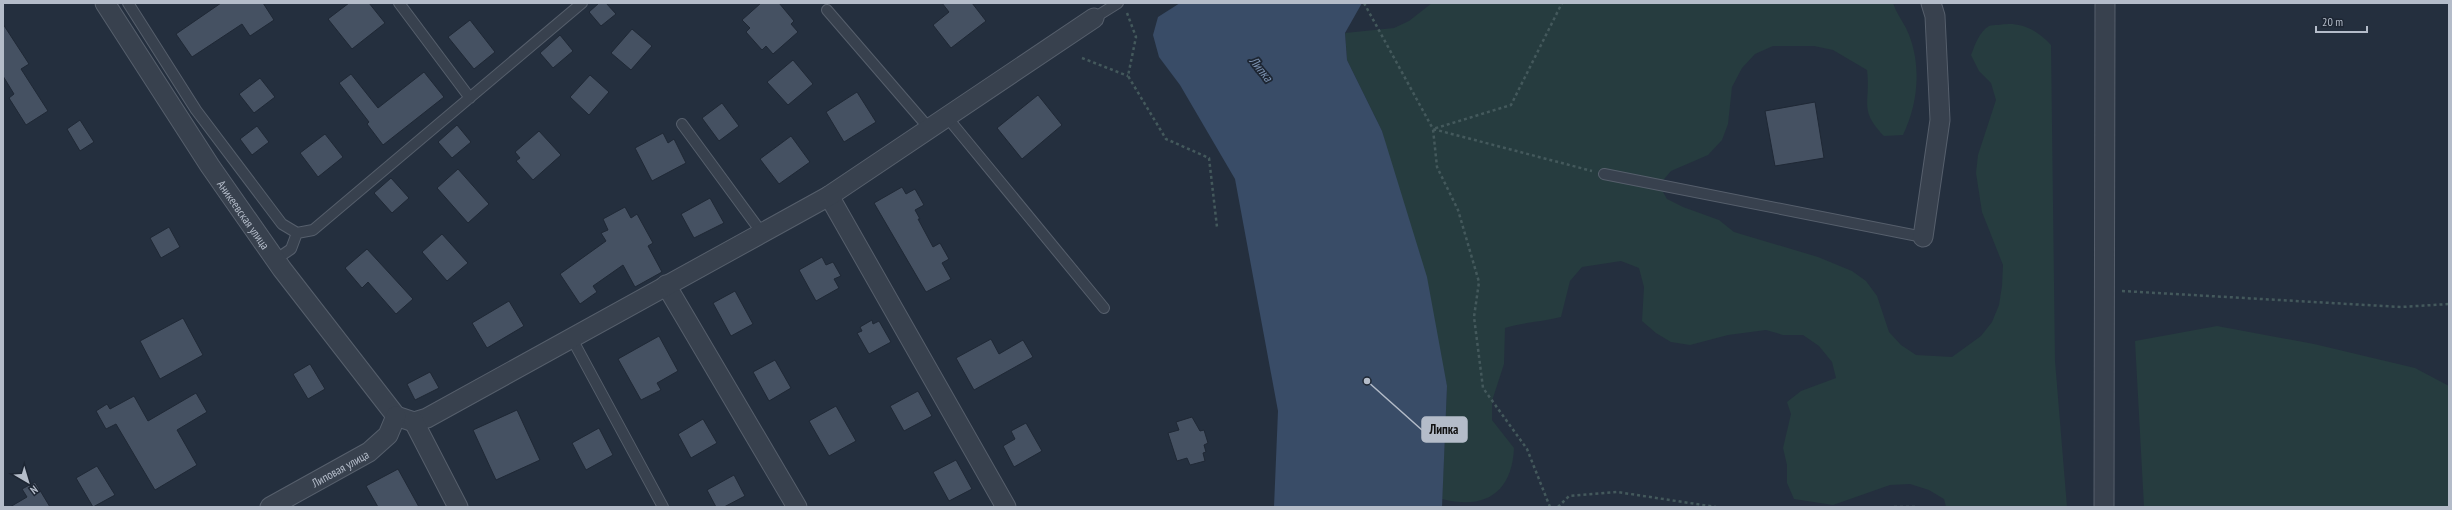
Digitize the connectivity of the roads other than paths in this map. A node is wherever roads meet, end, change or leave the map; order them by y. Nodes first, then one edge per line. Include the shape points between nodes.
1 (105, 3) edge
2 (129, 3) edge
3 (399, 3) edge
4 (582, 3) edge
5 (1118, 3) edge
6 (1931, 3) edge
7 (2105, 3) edge
8 (827, 10) dead end
9 (1094, 18) joint
10 (470, 98) junction
11 (946, 116) junction
12 (682, 124) dead end
13 (928, 127) junction
14 (1604, 174) road end
15 (829, 196) junction
16 (297, 233) junction
17 (762, 233) junction
18 (1923, 237) joint
19 (275, 260) junction
20 (666, 285) junction
21 (1104, 308) dead end
22 (571, 337) junction
23 (396, 416) junction
24 (414, 422) junction
25 (270, 507) edge
26 (458, 507) edge
27 (663, 507) edge
28 (797, 507) edge
29 (1006, 507) edge
30 (2104, 507) edge

1 - 19 street, Аникеевская улица via 210,166
2 - 16 lane via 196,110 282,224
3 - 10 lane
4 - 10 lane
5 - 9 lane
6 - 18 street via 1935,16 1940,120
7 - 30 street
8 - 13 lane
9 - 11 street
10 - 16 lane via 313,230
11 - 13 street
11 - 21 lane
12 - 17 lane
13 - 15 street
14 - 18 lane
15 - 17 street
15 - 29 street
16 - 19 lane via 291,249
17 - 20 street
19 - 23 street, Аникеевская улица
20 - 22 street
20 - 28 street
22 - 24 street via 427,418
22 - 27 lane
23 - 24 street
23 - 25 street, Липовая улица via 388,435 369,452
24 - 26 street

